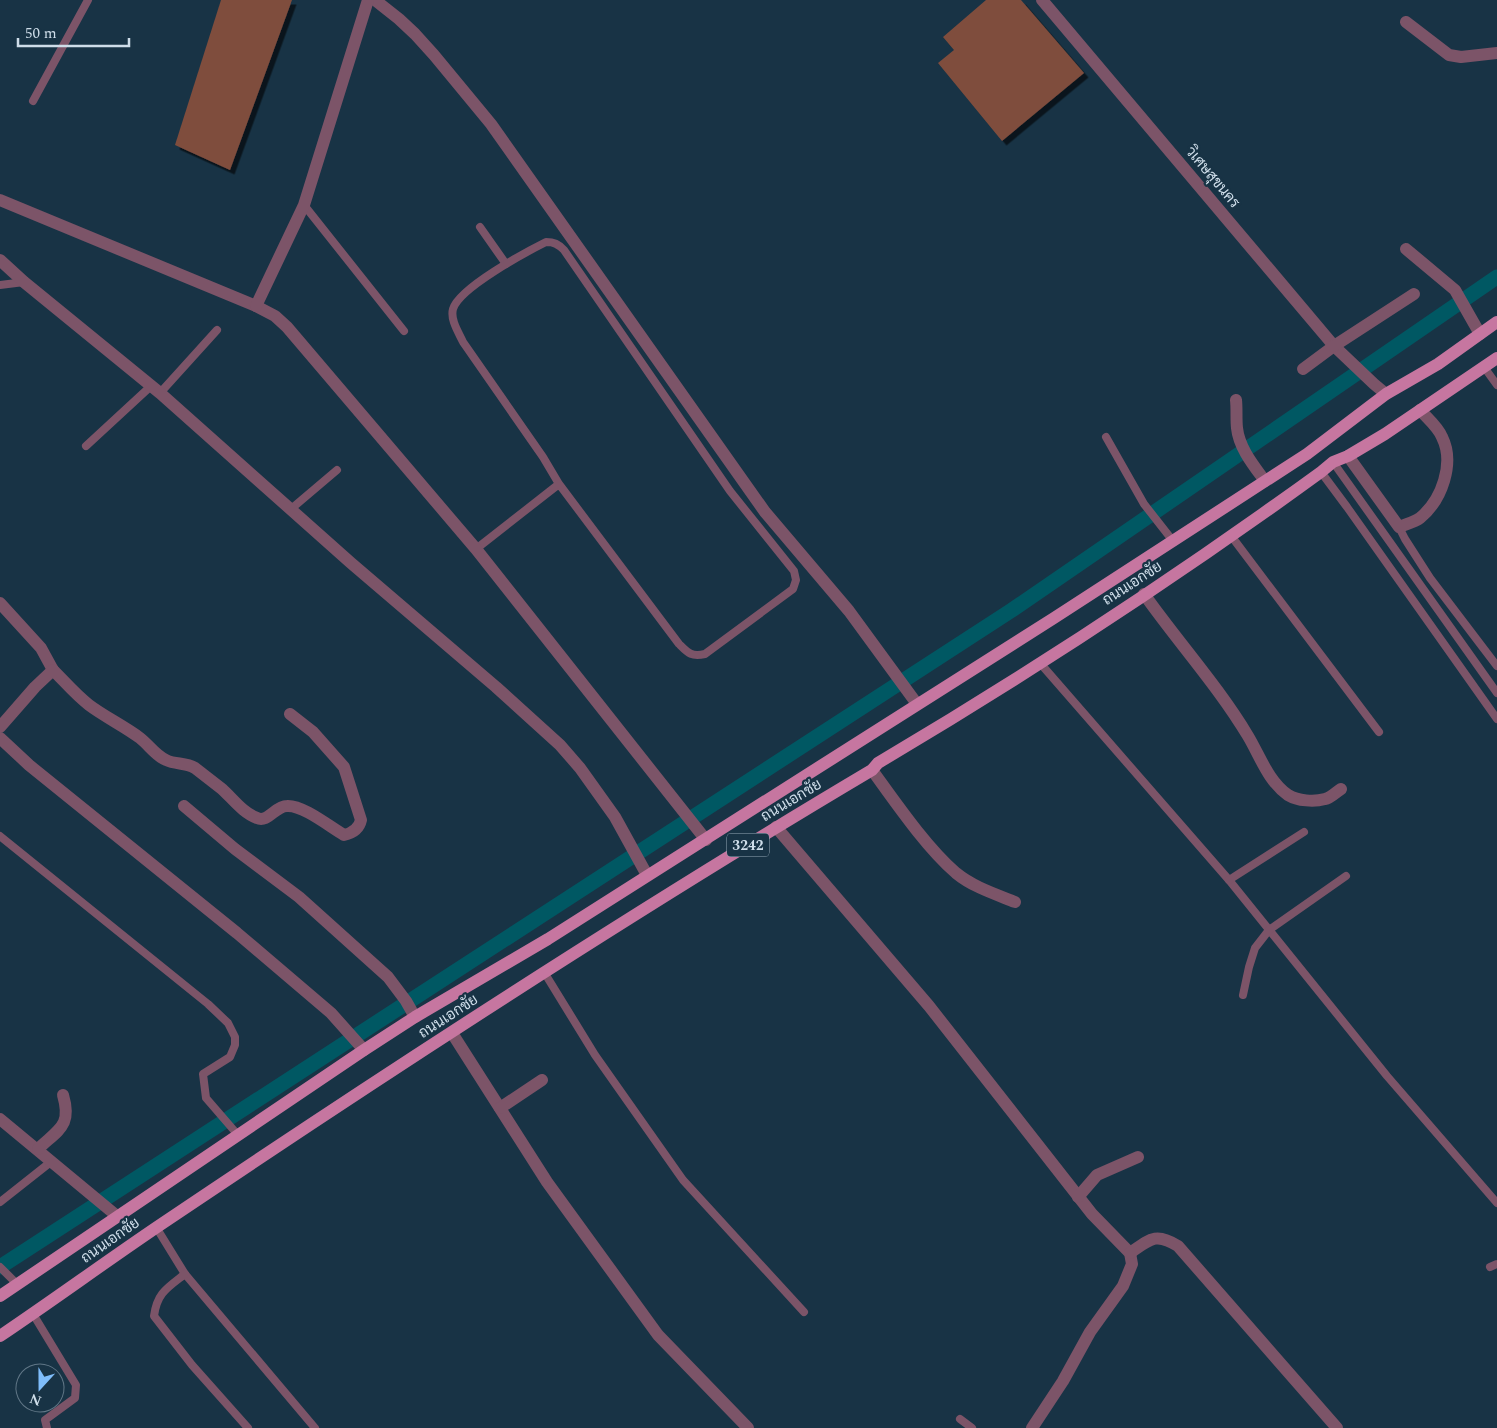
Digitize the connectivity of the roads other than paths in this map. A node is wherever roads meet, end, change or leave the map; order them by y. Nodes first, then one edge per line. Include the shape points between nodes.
1 (88, 0) edge
2 (368, 0) edge
3 (375, 0) edge
4 (1042, 0) edge
5 (1406, 22) dead end
6 (1497, 53) edge
7 (32, 101) dead end
8 (0, 200) edge
9 (304, 205) junction
10 (480, 227) dead end
11 (1406, 249) dead end
12 (0, 260) edge
13 (506, 264) junction
14 (24, 282) junction
15 (0, 285) edge
16 (1414, 294) dead end
17 (256, 306) junction
18 (1497, 322) edge
19 (217, 330) dead end
20 (404, 331) dead end
21 (1480, 334) junction
22 (1334, 346) junction
23 (1497, 358) edge
24 (1484, 367) junction
25 (1303, 370) dead end
26 (1497, 385) edge
27 (156, 390) junction
28 (1386, 394) junction
29 (1236, 400) dead end
30 (1420, 410) junction
31 (1106, 437) dead end
32 (86, 446) dead end
33 (1348, 456) junction
34 (1333, 462) junction
35 (337, 470) dead end
36 (1321, 472) junction
37 (1265, 481) junction
38 (559, 484) junction
39 (291, 510) junction
40 (1399, 527) junction
41 (1232, 537) junction
42 (1173, 541) junction
43 (476, 549) junction
44 (1144, 594) junction
45 (0, 603) edge
46 (1040, 663) junction
47 (1497, 666) edge
48 (53, 670) junction
49 (1497, 694) edge
50 (917, 704) junction
51 (290, 714) dead end
52 (1497, 719) edge
53 (0, 727) edge
54 (1379, 732) dead end
55 (0, 738) edge
56 (872, 770) junction
57 (1341, 789) dead end
58 (184, 806) dead end
59 (776, 827) junction
60 (1304, 832) dead end
61 (0, 836) edge
62 (706, 840) junction
63 (647, 875) junction
64 (1346, 876) dead end
65 (1230, 880) junction
66 (1015, 902) dead end
67 (1269, 930) junction
68 (544, 972) junction
69 (1243, 995) dead end
70 (416, 1017) junction
71 (452, 1033) junction
72 (364, 1050) junction
73 (542, 1080) dead end
74 (63, 1095) dead end
75 (500, 1108) junction
76 (0, 1118) edge
77 (235, 1132) junction
78 (38, 1150) junction
79 (1138, 1157) dead end
80 (52, 1161) junction
81 (1078, 1197) junction
82 (0, 1202) edge
83 (1497, 1203) edge
84 (117, 1216) junction
85 (156, 1228) junction
86 (1130, 1253) junction
87 (1, 1268) edge
88 (185, 1274) junction
89 (17, 1284) junction
90 (0, 1296) edge
91 (804, 1312) dead end
92 (33, 1314) junction
93 (0, 1336) edge
94 (960, 1419) dead end
95 (47, 1428) edge
96 (248, 1428) edge
97 (315, 1428) edge
98 (748, 1428) edge
99 (972, 1428) edge
100 (1032, 1428) edge
101 (1337, 1428) edge

1 - 7 lane
2 - 9 street
3 - 50 street via 434,55 491,124 764,512 849,611
4 - 22 street, วิเศษสุขนคร
5 - 6 street via 1449,55
8 - 17 street
9 - 17 street
9 - 20 lane
10 - 13 lane
11 - 21 street via 1447,282 1462,300
12 - 14 street
13 - 38 lane via 458,301 453,313 456,326
13 - 38 lane via 546,242 553,242 564,250 730,491 794,571 793,589 705,654 689,654
14 - 15 lane
14 - 27 street
16 - 22 street
17 - 43 street via 287,327
18 - 21 main road, ถนนเอกชัย / 3242
19 - 27 lane
21 - 28 main road, ถนนเอกชัย / 3242 via 1438,364
22 - 25 street
22 - 28 street, วิเศษสุขนคร
23 - 24 main road, ถนนเอกชัย / 3242
24 - 26 lane
24 - 30 main road, ถนนเอกชัย / 3242
27 - 32 lane via 120,413
27 - 39 street
28 - 37 main road, ถนนเอกชัย / 3242 via 1307,454
29 - 37 street via 1237,430 1242,444
30 - 33 main road, ถนนเอกชัย / 3242
30 - 40 street via 1441,435 1446,447 1442,488 1419,519
31 - 42 lane via 1144,504
33 - 34 main road, ถนนเอกชัย / 3242
33 - 40 street
34 - 36 main road, ถนนเอกชัย / 3242
34 - 49 lane
35 - 39 lane
36 - 41 main road, ถนนเอกชัย / 3242
36 - 52 lane
37 - 42 main road, ถนนเอกชัย / 3242
38 - 43 lane
39 - 63 street via 560,745 615,818
40 - 47 lane via 1430,578
41 - 44 main road, ถนนเอกชัย / 3242
41 - 54 lane
42 - 50 main road, ถนนเอกชัย / 3242
43 - 62 street
44 - 46 main road, ถนนเอกชัย / 3242
44 - 57 street via 1212,684 1273,780 1290,796 1308,801 1327,799
45 - 48 street via 41,648
46 - 56 main road, ถนนเอกชัย / 3242 via 878,763
46 - 65 lane
48 - 51 street via 89,705 147,743 166,761 192,767 256,818 261,820 280,807 294,806 344,835 351,834 361,820 344,767 313,732
48 - 53 street
50 - 62 main road, ถนนเอกชัย / 3242
55 - 72 street via 331,1013
56 - 59 main road, ถนนเอกชัย / 3242
56 - 66 street via 936,853 956,873 978,887
58 - 70 street via 299,897 388,977
59 - 68 main road, ถนนเอกชัย / 3242
59 - 81 street via 929,1006
60 - 65 lane
61 - 77 lane via 228,1023 235,1037 230,1057 203,1074 206,1098
62 - 63 main road, ถนนเอกชัย / 3242
63 - 70 main road, ถนนเอกชัย / 3242 via 548,939
64 - 67 lane
65 - 67 lane
67 - 69 lane via 1255,948
67 - 83 lane via 1387,1076
68 - 71 main road, ถนนเอกชัย / 3242
68 - 91 lane via 595,1055 683,1180
70 - 72 main road, ถนนเอกชัย / 3242
71 - 75 street
71 - 85 main road, ถนนเอกชัย / 3242
72 - 77 main road, ถนนเอกชัย / 3242
73 - 75 street
74 - 78 street via 67,1109 65,1124
75 - 98 street via 547,1182 658,1335
76 - 78 street
77 - 84 main road, ถนนเอกชัย / 3242
78 - 80 street
79 - 81 street via 1097,1175
80 - 82 lane
80 - 84 street
81 - 86 street
84 - 89 main road, ถนนเอกชัย / 3242
85 - 88 lane
85 - 92 main road, ถนนเอกชัย / 3242
86 - 100 street via 1132,1264 1122,1286
86 - 101 street via 1151,1238 1167,1239 1178,1246
87 - 89 lane
88 - 96 lane via 156,1302 154,1316
88 - 97 lane
89 - 90 main road, ถนนเอกชัย / 3242
92 - 93 main road, ถนนเอกชัย / 3242
92 - 95 lane via 76,1385 75,1398 45,1420
94 - 99 lane

